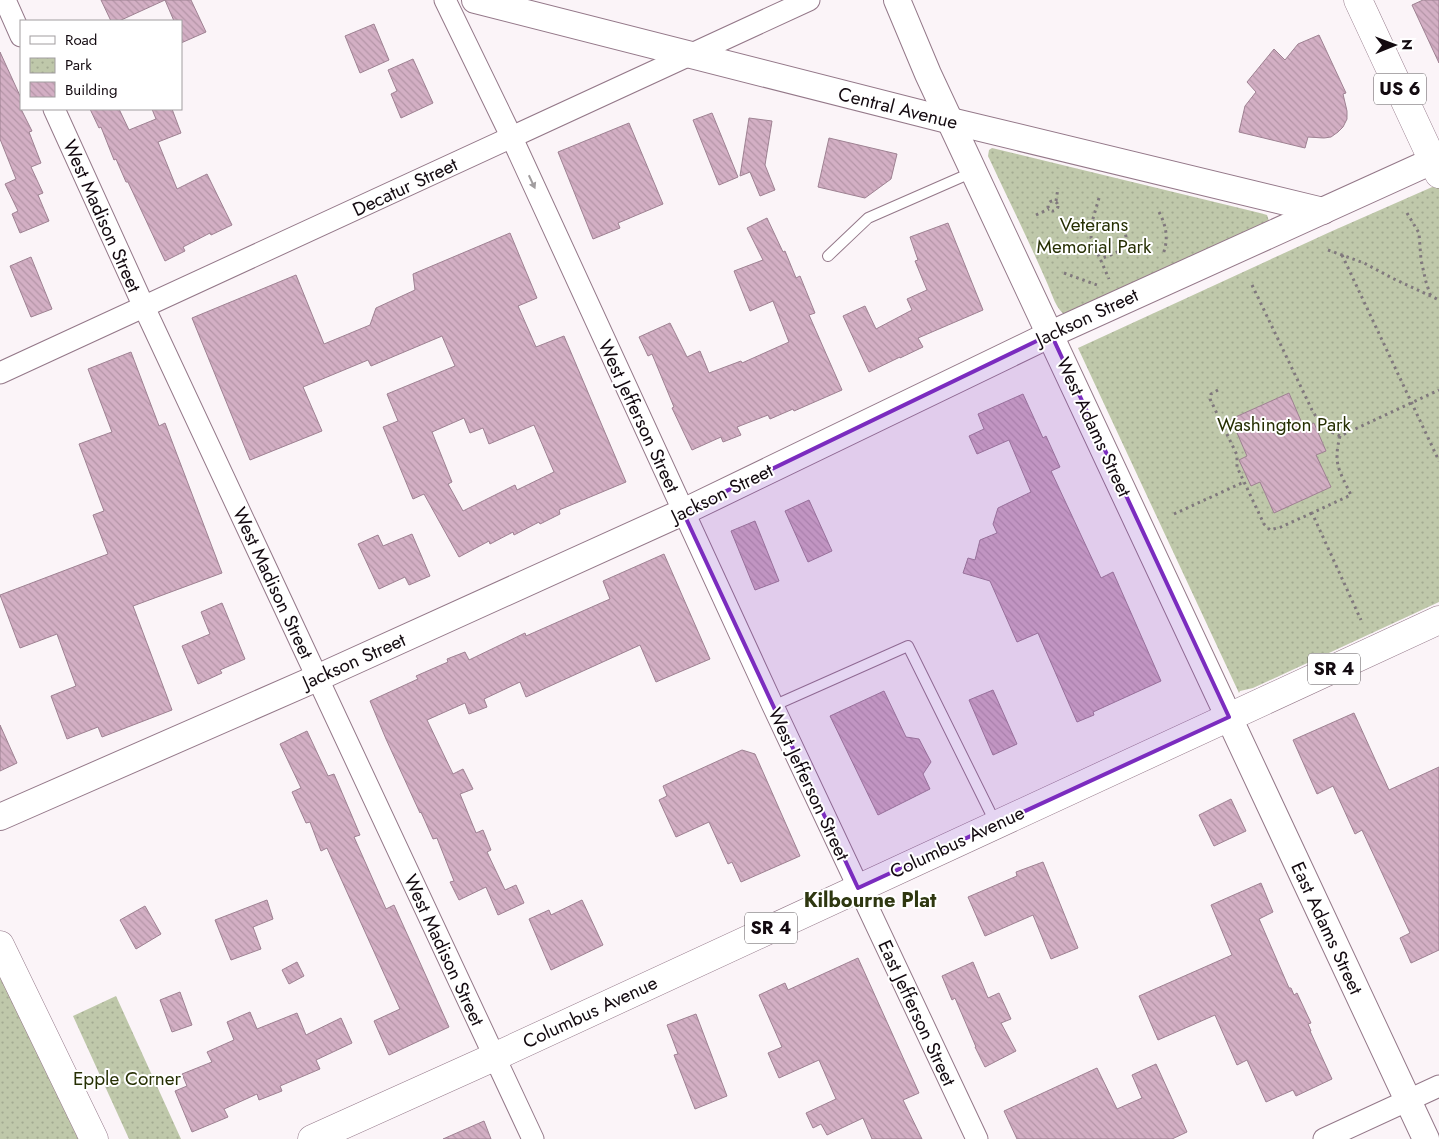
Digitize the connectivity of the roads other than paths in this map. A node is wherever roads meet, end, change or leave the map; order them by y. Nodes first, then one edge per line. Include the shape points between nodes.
1 (5, 0) edge
2 (445, 0) edge
3 (474, 0) edge
4 (809, 0) edge
5 (897, 0) edge
6 (1358, 0) edge
7 (20, 34) edge
8 (689, 55) junction
9 (54, 110) edge
10 (951, 121) junction
11 (512, 138) junction
12 (1437, 164) edge
13 (975, 171) junction
14 (1323, 211) junction
15 (828, 256) dead end
16 (144, 307) junction
17 (1050, 334) junction
18 (0, 374) edge
19 (683, 512) junction
20 (1439, 620) edge
21 (317, 678) junction
22 (773, 706) junction
23 (1229, 717) junction
24 (0, 817) edge
25 (996, 824) junction
26 (858, 888) junction
27 (0, 945) edge
28 (494, 1056) junction
29 (1439, 1086) edge
30 (1408, 1101) junction
31 (94, 1139) edge
32 (312, 1139) edge
33 (533, 1139) edge
34 (977, 1139) edge
35 (1324, 1139) edge
36 (1426, 1139) edge

1 - 7 street
2 - 11 street, West Jefferson Street
3 - 8 street, Central Avenue
4 - 8 street, Decatur Street
5 - 10 street, West Adams Street
6 - 12 main road, US 6
8 - 10 street, Central Avenue
8 - 11 street, Decatur Street
9 - 16 street, West Madison Street
10 - 13 street, West Adams Street
10 - 14 street, Central Avenue
11 - 16 street, Decatur Street
11 -> 19 street, West Jefferson Street
12 - 14 street, Jackson Street
13 - 15 lane via 868,218
13 - 17 street, West Adams Street
14 - 17 street, Jackson Street
16 - 18 street, Decatur Street
16 - 21 street, West Madison Street
17 - 19 street, Jackson Street
17 - 23 street, West Adams Street
19 - 21 street, Jackson Street
19 - 22 street, West Jefferson Street
20 - 23 main road, Columbus Avenue / SR 4
21 - 24 street, Jackson Street
21 - 28 street, West Madison Street
22 - 25 lane via 908,646
22 - 26 street, West Jefferson Street
23 - 25 main road, Columbus Avenue / SR 4
23 - 30 street, East Adams Street
25 - 26 main road, Columbus Avenue / SR 4
26 - 28 main road, Columbus Avenue / SR 4
26 - 34 street, East Jefferson Street
27 - 31 main road
28 - 32 main road, Columbus Avenue / SR 4
28 - 33 street, West Madison Street
29 - 30 street
30 - 35 street
30 - 36 street, East Adams Street

